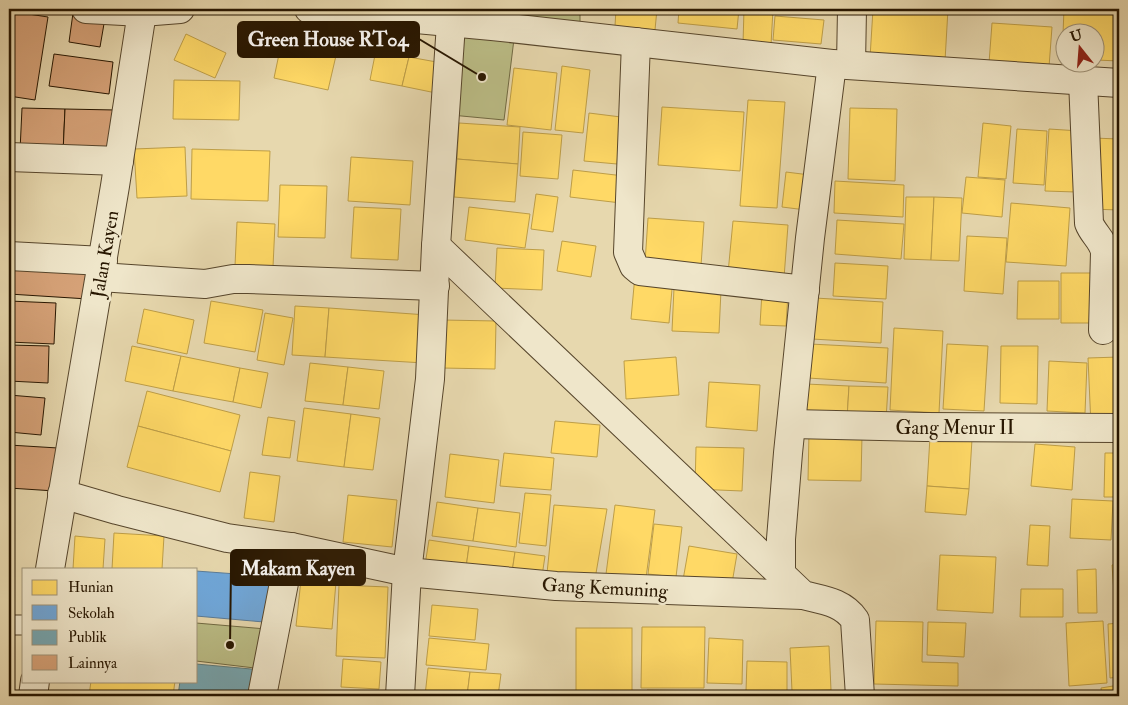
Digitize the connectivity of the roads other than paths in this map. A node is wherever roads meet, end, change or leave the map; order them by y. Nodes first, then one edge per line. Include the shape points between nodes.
1 (86, 9) edge
2 (91, 9) edge
3 (180, 9) edge
4 (308, 9) edge
5 (852, 9) edge
6 (142, 12) junction
7 (452, 16) edge
8 (636, 42) junction
9 (841, 64) junction
10 (1083, 80) junction
11 (1119, 83) edge
12 (9, 157) edge
13 (119, 162) junction
14 (436, 246) junction
15 (9, 256) edge
16 (101, 269) junction
17 (435, 286) junction
18 (805, 290) junction
19 (1102, 330) dead end
20 (792, 424) junction
21 (1119, 428) edge
22 (62, 494) junction
23 (291, 548) junction
24 (50, 568) edge
25 (407, 572) junction
26 (781, 573) junction
27 (803, 595) junction
28 (9, 625) edge
29 (22, 626) edge
30 (35, 682) edge
31 (33, 696) edge
32 (262, 696) edge
33 (400, 696) edge
34 (860, 696) edge

1 - 2 street
2 - 6 street
3 - 6 street
4 - 7 street
5 - 9 street
6 - 13 street, Jalan Kayen
7 - 8 street via 492,26
7 - 14 street
8 - 9 street
8 - 18 street via 628,252 634,266 640,271
9 - 10 street
9 - 18 street via 810,238
10 - 11 street
10 - 19 street via 1089,223 1106,252
12 - 13 street
13 - 16 street, Jalan Kayen
14 - 17 street
14 - 26 street
15 - 16 street
16 - 17 street via 205,284 248,279
16 - 22 street, Jalan Kayen
17 - 25 street via 430,379
18 - 20 street
20 - 21 street, Gang Menur II
20 - 26 street via 781,539
22 - 23 street, Gang Kemuning via 227,538
22 - 24 street, Jalan Kayen
23 - 25 street, Gang Kemuning
23 - 32 street
25 - 27 street, Gang Kemuning via 556,586
25 - 33 street
26 - 27 street
27 - 34 street, Gang Kemuning via 834,603 849,611 855,620
28 - 29 lane
30 - 31 street

